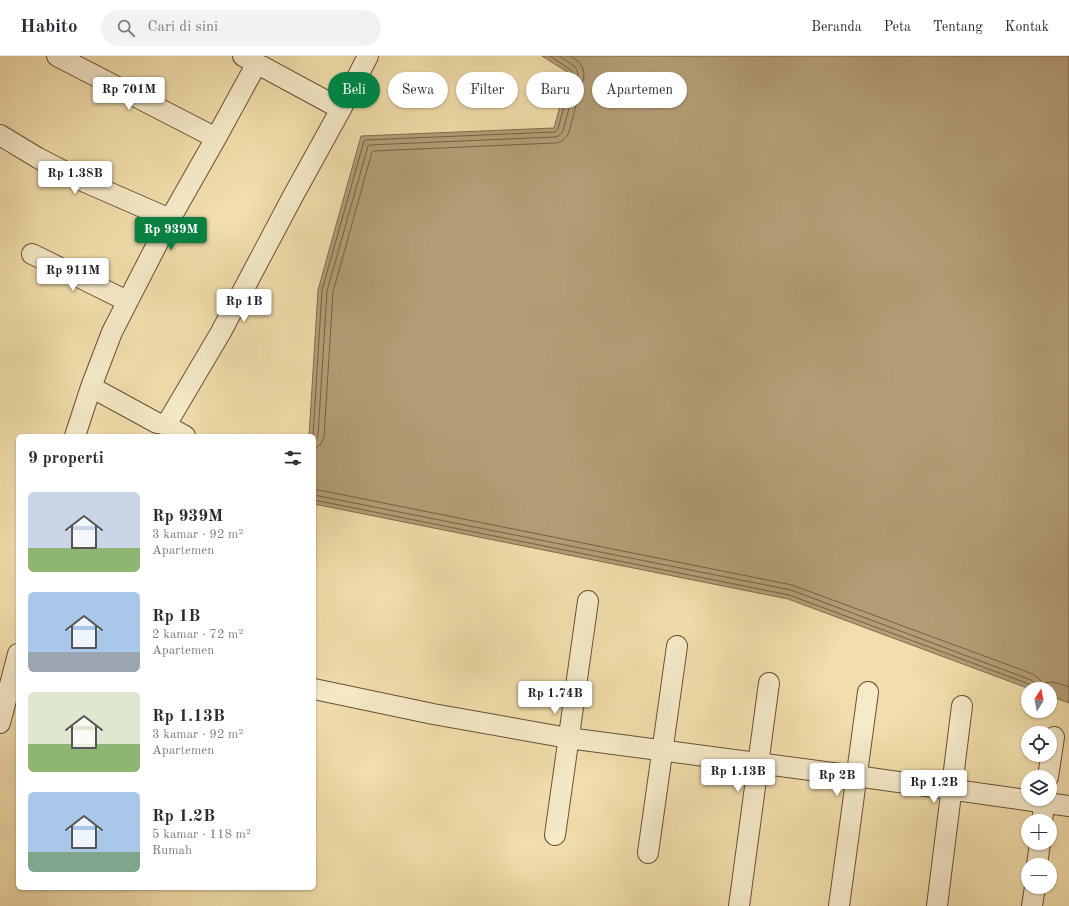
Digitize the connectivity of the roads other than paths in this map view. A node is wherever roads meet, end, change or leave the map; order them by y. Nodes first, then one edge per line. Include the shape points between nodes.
1 (57, 56) edge
2 (368, 56) edge
3 (250, 60) edge
4 (341, 109) junction
5 (0, 135) edge
6 (216, 138) junction
7 (170, 219) junction
8 (32, 254) dead end
9 (127, 301) junction
10 (91, 387) junction
11 (163, 424) junction
12 (76, 434) edge
13 (181, 434) edge
14 (588, 601) dead end
15 (677, 646) dead end
16 (16, 662) edge
17 (769, 683) dead end
18 (316, 689) edge
19 (868, 692) dead end
20 (962, 706) dead end
21 (0, 723) edge
22 (568, 738) junction
23 (662, 750) junction
24 (758, 763) junction
25 (856, 776) junction
26 (951, 789) junction
27 (1069, 806) edge
28 (1044, 808) edge
29 (555, 835) dead end
30 (648, 853) dead end
31 (1034, 894) edge
32 (740, 906) edge
33 (839, 906) edge
34 (937, 906) edge
35 (1032, 906) edge

1 - 6 street
2 - 4 street
3 - 4 street
3 - 6 street
4 - 11 street via 221,332 169,420
5 - 7 street via 85,182
6 - 7 street
7 - 9 street
8 - 9 street
9 - 10 street
10 - 11 street
10 - 12 street
11 - 13 street
14 - 22 street
15 - 23 street
16 - 21 street
17 - 24 street
18 - 22 street via 432,714
19 - 25 street
20 - 26 street
22 - 23 street
22 - 29 street
23 - 24 street
23 - 30 street
24 - 25 street
24 - 32 street
25 - 26 street
25 - 33 street
26 - 28 street
26 - 34 street
27 - 28 street
31 - 35 street

